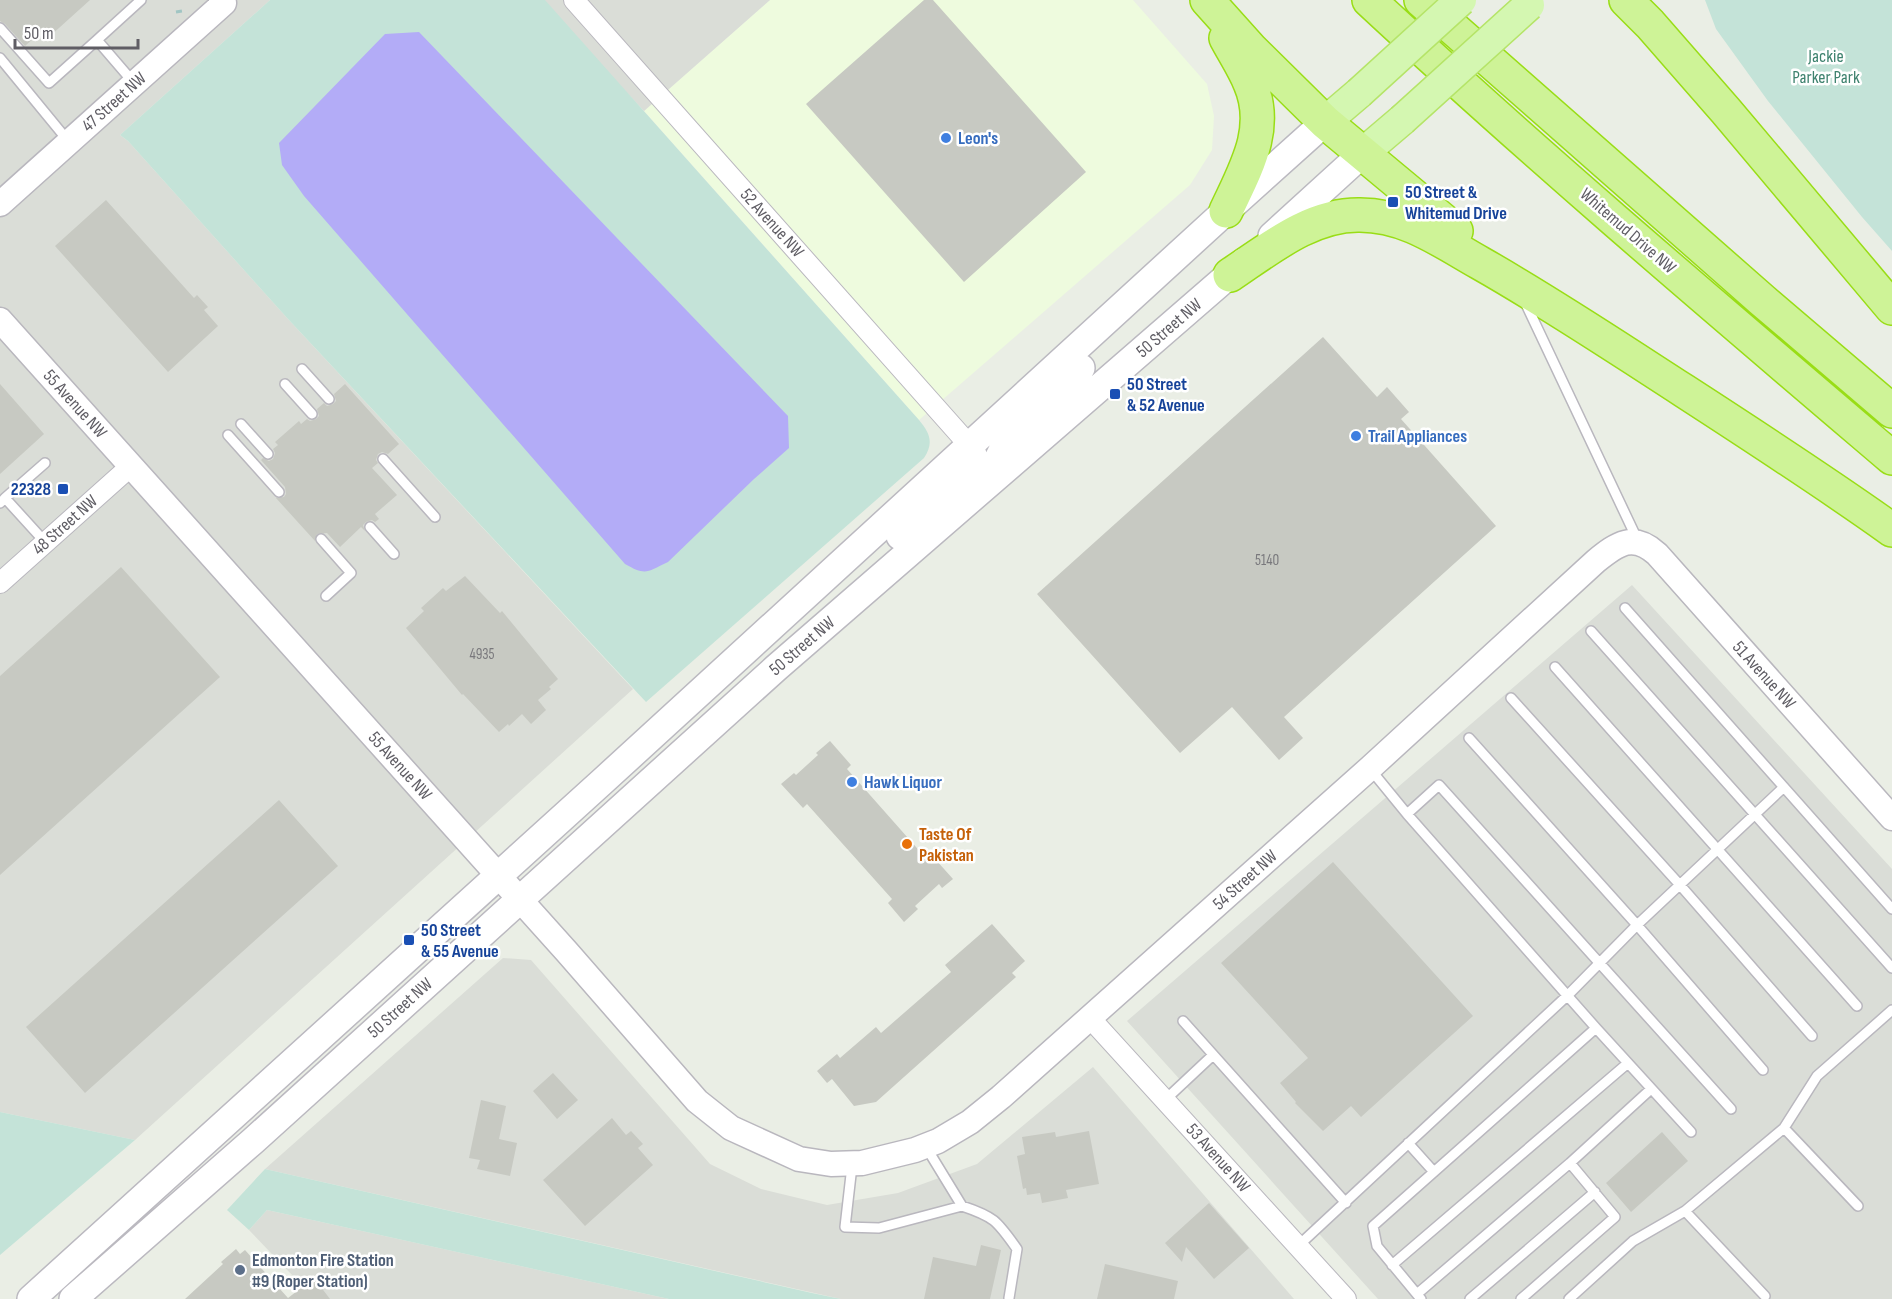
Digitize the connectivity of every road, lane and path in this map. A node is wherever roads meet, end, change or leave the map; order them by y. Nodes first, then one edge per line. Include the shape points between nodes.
1 (141, 0) edge
2 (574, 0) edge
3 (1206, 0) edge
4 (1369, 0) edge
5 (1421, 0) edge
6 (1461, 0) edge
7 (1626, 0) edge
8 (1656, 0) edge
9 (224, 1) edge
10 (1532, 3) edge
11 (183, 11) dead end
12 (176, 12) dead end
13 (0, 28) edge
14 (97, 40) junction
15 (0, 58) edge
16 (134, 83) junction
17 (1726, 111) junction
18 (1325, 122) junction
19 (69, 142) junction
20 (1362, 154) junction
21 (0, 204) edge
22 (1226, 211) junction
23 (1160, 272) junction
24 (1230, 275) junction
25 (1524, 288) junction
26 (1892, 308) edge
27 (0, 320) edge
28 (302, 369) dead end
29 (285, 384) dead end
30 (329, 399) dead end
31 (1892, 411) edge
32 (312, 414) dead end
33 (241, 424) dead end
34 (228, 435) dead end
35 (970, 446) junction
36 (268, 453) dead end
37 (1892, 458) edge
38 (383, 459) dead end
39 (45, 463) dead end
40 (130, 466) junction
41 (998, 475) junction
42 (279, 492) dead end
43 (3, 500) edge
44 (435, 517) dead end
45 (370, 527) dead end
46 (1892, 530) edge
47 (321, 539) dead end
48 (45, 542) junction
49 (1634, 543) junction
50 (394, 554) dead end
51 (0, 583) edge
52 (326, 596) dead end
53 (1625, 608) dead end
54 (1591, 631) dead end
55 (1555, 667) dead end
56 (776, 668) junction
57 (1511, 698) dead end
58 (1469, 738) dead end
59 (1370, 768) junction
60 (1784, 787) junction
61 (1407, 814) junction
62 (1755, 815) junction
63 (1892, 818) edge
64 (1719, 848) junction
65 (498, 875) junction
66 (1680, 885) junction
67 (520, 899) junction
68 (1892, 909) edge
69 (1636, 925) junction
70 (1600, 963) junction
71 (1892, 968) edge
72 (1568, 995) junction
73 (1857, 1006) dead end
74 (1892, 1010) edge
75 (1090, 1018) junction
76 (1183, 1021) dead end
77 (1596, 1028) junction
78 (1812, 1036) dead end
79 (1213, 1055) junction
80 (1628, 1064) junction
81 (1763, 1070) dead end
82 (1651, 1089) junction
83 (1165, 1100) junction
84 (1731, 1109) dead end
85 (1784, 1128) junction
86 (1691, 1132) dead end
87 (1408, 1143) junction
88 (926, 1146) junction
89 (1570, 1163) junction
90 (842, 1164) junction
91 (1434, 1172) junction
92 (1595, 1192) junction
93 (1346, 1203) junction
94 (962, 1206) junction
95 (1858, 1206) dead end
96 (150, 1211) junction
97 (1685, 1211) junction
98 (1298, 1246) junction
99 (1392, 1264) junction
100 (1764, 1296) dead end
101 (1419, 1297) edge
102 (1009, 1298) edge
103 (31, 1299) edge
104 (73, 1299) edge
105 (1346, 1299) edge
106 (1470, 1299) edge
107 (1521, 1299) edge
108 (1569, 1299) edge

1 - 14 lane
2 - 35 street, 52 Avenue NW
3 - 18 highway
3 - 22 highway via 1251,85 1257,110 1257,139
4 - 37 highway, Whitemud Drive NW via 1465,89
5 - 31 highway, Whitemud Drive NW
6 - 18 main road, 50 Street NW, bridge
7 - 17 highway
8 - 17 highway
9 - 16 street, 47 Street NW
10 - 20 main road, 50 Street NW, bridge
11 - 12 path
13 - 14 lane via 49,83
14 - 16 lane
15 - 19 lane
16 - 19 street, 47 Street NW
17 - 26 highway
18 - 20 highway
18 - 22 main road, 50 Street NW
19 - 21 street, 47 Street NW
20 - 24 main road, 50 Street NW
20 - 25 highway
22 - 23 main road, 50 Street NW
23 - 35 main road, 50 Street NW
23 - 41 main road via 1120,329 1008,439 997,461
24 - 25 highway via 1293,233 1340,215 1361,215 1391,218 1420,228
24 - 41 main road, 50 Street NW
25 - 46 highway via 1834,488
25 - 49 lane
27 - 40 street, 55 Avenue NW
28 - 30 lane
29 - 32 lane
33 - 36 lane
34 - 42 lane
35 - 56 main road via 974,455 972,466 961,480 848,585
35 - 65 main road, 50 Street NW
38 - 44 lane
39 - 43 lane
40 - 48 street, 48 Street NW
40 - 65 street, 55 Avenue NW
41 - 56 main road, 50 Street NW
43 - 48 lane
45 - 50 lane
47 - 52 lane via 351,573
48 - 51 street, 48 Street NW
49 - 59 street, 54 Street NW via 1616,545 1596,561
49 - 63 street, 51 Avenue NW via 1656,554
53 - 60 lane
54 - 62 lane
55 - 64 lane
56 - 67 main road, 50 Street NW
57 - 66 lane
58 - 69 lane
59 - 61 lane
59 - 75 street, 54 Street NW
60 - 62 lane
60 - 68 lane
61 - 70 lane via 1439,784
61 - 72 lane
62 - 64 lane
62 - 71 lane
64 - 66 lane
64 - 73 lane
65 - 67 street, 55 Avenue NW
65 - 96 main road, 50 Street NW
66 - 69 lane
66 - 78 lane
67 - 90 street, 55 Avenue NW via 697,1101 731,1128 799,1159
67 - 96 main road, 50 Street NW via 261,1134
69 - 70 lane
69 - 81 lane
70 - 72 lane
70 - 84 lane
72 - 77 lane
72 - 87 lane
74 - 85 lane via 1817,1076
75 - 83 street, 53 Avenue NW
75 - 88 street, 54 Street NW via 970,1122
76 - 79 lane
77 - 80 lane
77 - 91 lane
79 - 83 lane
79 - 93 lane
80 - 82 lane
80 - 99 lane
82 - 86 lane
82 - 89 lane
83 - 98 street, 53 Avenue NW
85 - 95 lane
85 - 97 lane
87 - 91 lane
87 - 93 lane
88 - 90 street, 54 Street NW
88 - 94 lane
89 - 92 lane
89 - 101 lane
90 - 94 lane via 845,1227 879,1228
91 - 99 lane via 1373,1226 1377,1246
92 - 106 lane
92 - 107 lane via 1615,1217
93 - 98 lane
94 - 102 lane via 986,1214 999,1224 1017,1249
96 - 103 main road, 50 Street NW
96 - 104 main road, 50 Street NW
97 - 100 lane
97 - 108 lane via 1633,1241
98 - 105 street, 53 Avenue NW
99 - 101 lane

